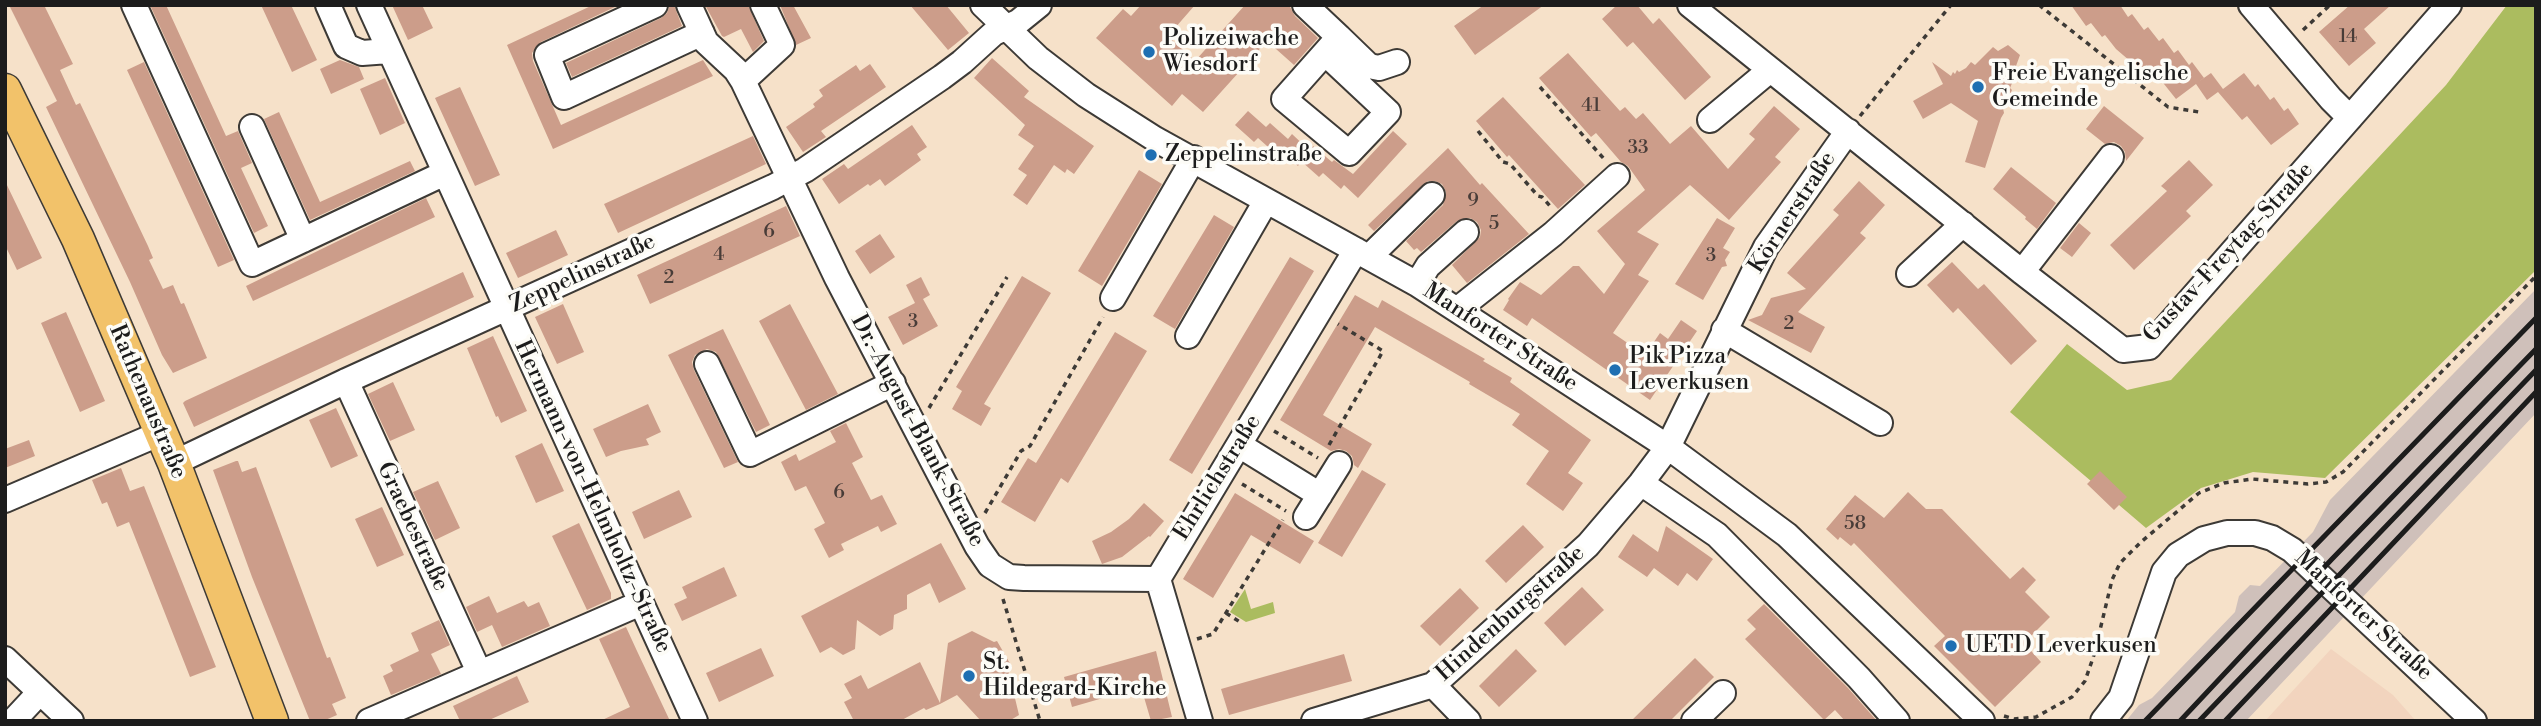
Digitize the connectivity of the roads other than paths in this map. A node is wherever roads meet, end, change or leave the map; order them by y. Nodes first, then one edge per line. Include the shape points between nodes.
1 (134, 5) edge
2 (328, 5) edge
3 (369, 5) edge
4 (655, 5) edge
5 (690, 5) edge
6 (763, 5) edge
7 (983, 5) edge
8 (1039, 5) edge
9 (1305, 5) edge
10 (1690, 5) edge
11 (2251, 5) edge
12 (2449, 5) edge
13 (1006, 27) junction
14 (702, 33) junction
15 (389, 51) junction
16 (1396, 62) dead end
17 (1770, 70) junction
18 (743, 81) junction
19 (5, 90) edge
20 (2350, 118) junction
21 (1710, 120) dead end
22 (251, 127) dead end
23 (1848, 131) junction
24 (2111, 157) dead end
25 (1194, 158) junction
26 (445, 173) junction
27 (1617, 176) road end
28 (789, 178) junction
29 (1432, 195) dead end
30 (1266, 201) junction
31 (1963, 224) junction
32 (1466, 232) dead end
33 (303, 240) junction
34 (1363, 254) junction
35 (2022, 272) junction
36 (1909, 274) dead end
37 (1417, 284) junction
38 (1113, 298) road end
39 (1458, 309) junction
40 (506, 310) junction
41 (1724, 330) junction
42 (1188, 336) dead end
43 (706, 364) dead end
44 (346, 382) junction
45 (893, 383) junction
46 (1880, 423) dead end
47 (161, 433) junction
48 (1239, 445) junction
49 (1668, 447) junction
50 (1333, 456) road end
51 (174, 463) junction
52 (1641, 483) junction
53 (1312, 490) junction
54 (5, 500) edge
55 (1297, 515) road end
56 (1158, 579) junction
57 (640, 603) junction
58 (5, 659) edge
59 (479, 672) junction
60 (1433, 685) junction
61 (40, 692) junction
62 (1723, 693) dead end
63 (13, 721) edge
64 (71, 721) edge
65 (272, 721) edge
66 (369, 721) edge
67 (695, 721) edge
68 (1200, 721) edge
69 (1314, 721) edge
70 (1468, 721) edge
71 (1694, 721) edge
72 (1897, 721) edge
73 (1982, 721) edge
74 (2103, 721) edge
75 (2474, 721) edge

1 - 33 street via 252,264
2 - 15 street via 346,46 362,53
3 - 15 street, Hermann-von-Helmholtz-Straße
4 - 14 street via 547,55 564,97
5 - 14 street, Dr.-August-Blank-Straße
6 - 18 street via 782,46
7 - 13 street, Manforter Straße
8 - 13 street, Zeppelinstraße
9 - 16 street via 1332,45 1369,66
10 - 17 street, Gustav-Freytag-Straße
11 - 20 street
12 - 20 street, Gustav-Freytag-Straße
13 - 25 street, Manforter Straße via 1073,86
13 - 28 street, Zeppelinstraße via 942,77
14 - 18 street, Dr.-August-Blank-Straße
15 - 26 street, Hermann-von-Helmholtz-Straße
17 - 21 street
17 - 23 street, Gustav-Freytag-Straße
18 - 28 street, Dr.-August-Blank-Straße
19 - 47 main road, Rathenaustraße via 78,239
20 - 35 street, Gustav-Freytag-Straße via 2149,347 2123,350
22 - 33 street
23 - 31 street, Gustav-Freytag-Straße
23 - 41 street, Körnerstraße via 1766,247
24 - 35 street
25 - 30 street, Manforter Straße
25 - 38 street
26 - 33 street
26 - 40 street, Hermann-von-Helmholtz-Straße
27 - 39 street
28 - 40 street, Zeppelinstraße
28 - 45 street, Dr.-August-Blank-Straße
29 - 34 street, Ehrlichstraße
30 - 34 street, Manforter Straße
30 - 42 street
31 - 35 street, Gustav-Freytag-Straße
31 - 36 street
32 - 37 street via 1428,266
34 - 37 street, Manforter Straße
34 - 48 street, Ehrlichstraße via 1319,313
37 - 39 street, Manforter Straße
39 - 49 street, Manforter Straße
40 - 44 street, Zeppelinstraße
40 - 57 street, Hermann-von-Helmholtz-Straße
41 - 46 street
41 - 49 street, Körnerstraße
43 - 45 street via 750,454
44 - 51 street, Zeppelinstraße
44 - 59 street, Graebestraße
45 - 56 street, Dr.-August-Blank-Straße via 972,536 998,572 1024,578
47 - 51 main road, Rathenaustraße
47 - 54 street
48 - 53 street
48 - 56 street, Ehrlichstraße
49 - 52 street, Hindenburgstraße
49 - 73 street, Manforter Straße via 1787,535
50 - 53 street
51 - 65 main road, Rathenaustraße
52 - 60 street, Hindenburgstraße via 1588,545
52 - 72 street via 1717,535
53 - 55 street
56 - 68 street
57 - 59 street
57 - 67 street, Hermann-von-Helmholtz-Straße
58 - 61 street
59 - 66 street
60 - 69 street, Hindenburgstraße
60 - 70 street
61 - 63 street
61 - 64 street
62 - 71 street
74 - 75 street, Manforter Straße via 2121,698 2164,572 2178,555 2204,539 2255,533 2292,550

